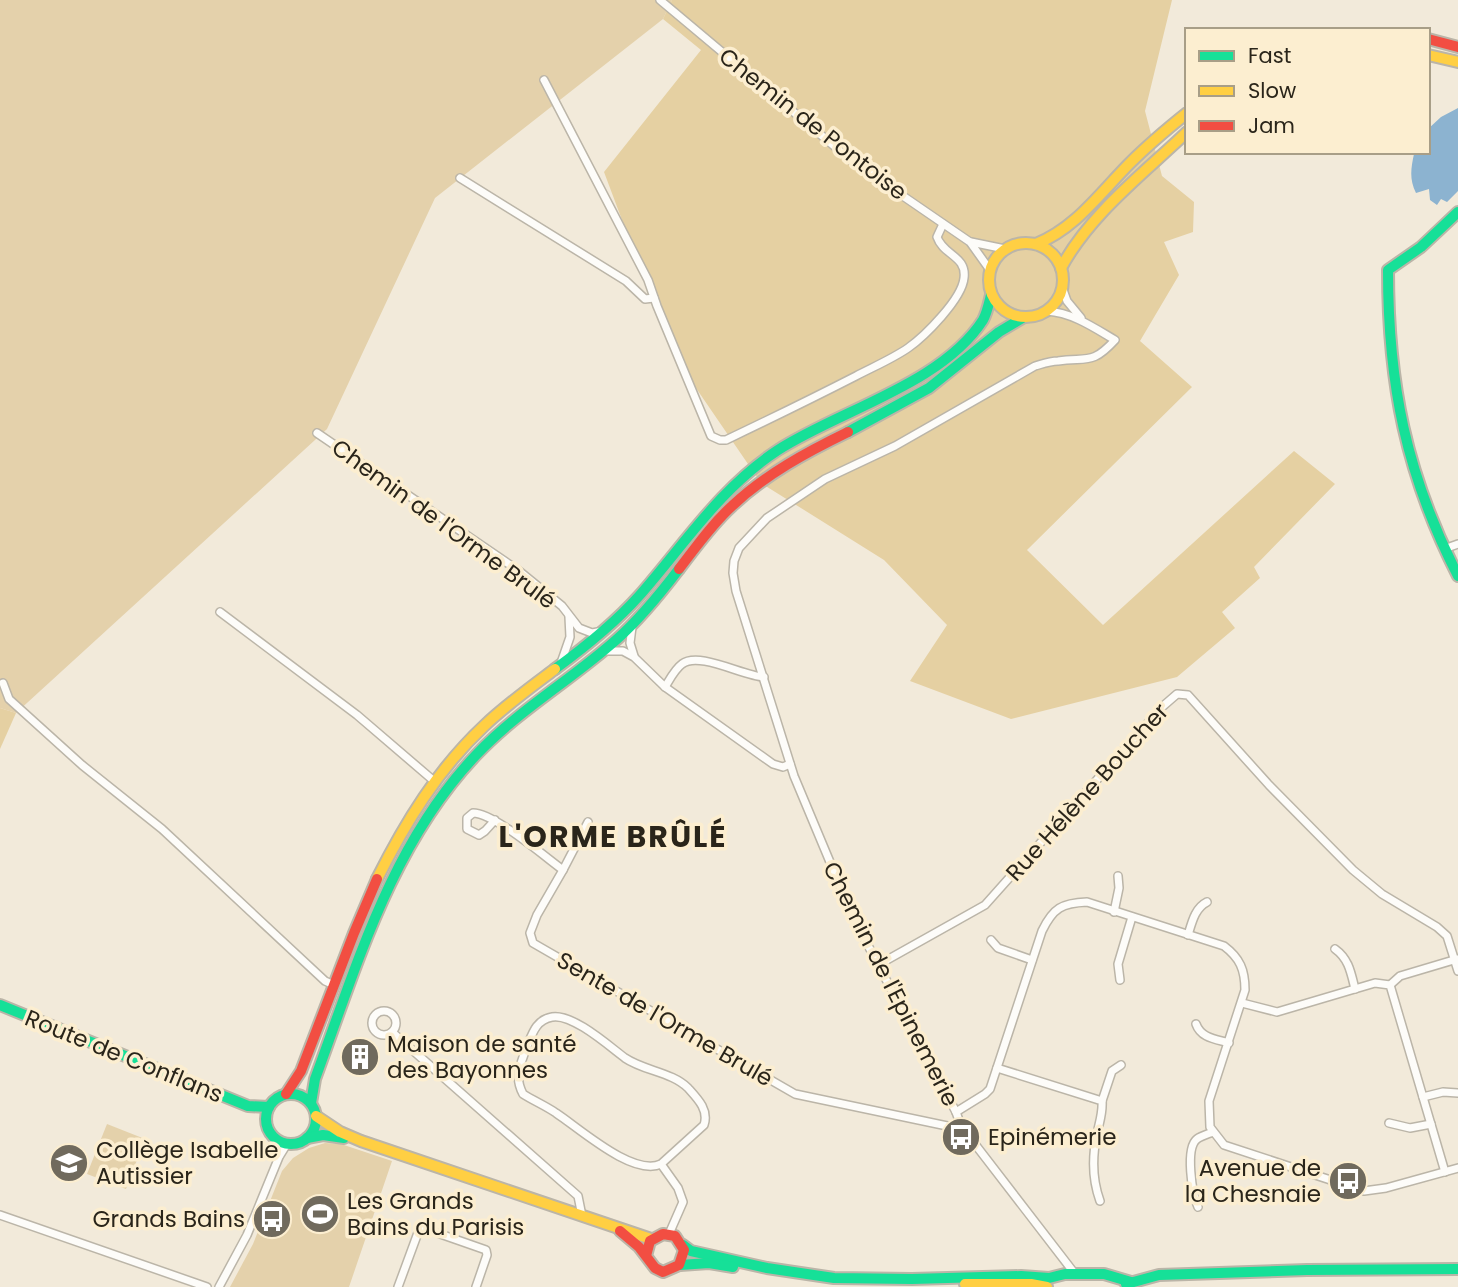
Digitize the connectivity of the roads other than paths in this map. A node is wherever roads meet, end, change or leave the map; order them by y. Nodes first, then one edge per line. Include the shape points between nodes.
1 (660, 0) edge
2 (1430, 40) edge
3 (1458, 47) edge
4 (1430, 55) edge
5 (1458, 62) edge
6 (544, 80) dead end
7 (1185, 115) edge
8 (1185, 134) edge
9 (460, 178) dead end
10 (1458, 212) edge
11 (943, 224) junction
12 (970, 242) junction
13 (1036, 244) junction
14 (1005, 249) junction
15 (1061, 268) junction
16 (990, 270) junction
17 (1062, 287) junction
18 (991, 295) junction
19 (654, 298) junction
20 (1047, 311) junction
21 (1024, 317) junction
22 (1084, 321) junction
23 (317, 433) dead end
24 (1458, 544) edge
25 (1444, 549) junction
26 (1458, 576) edge
27 (220, 612) dead end
28 (569, 617) junction
29 (632, 626) junction
30 (604, 631) junction
31 (601, 653) junction
32 (634, 657) junction
33 (561, 664) junction
34 (764, 677) junction
35 (3, 683) dead end
36 (665, 687) junction
37 (790, 764) junction
38 (434, 781) junction
39 (495, 820) dead end
40 (588, 822) dead end
41 (564, 870) junction
42 (1118, 876) dead end
43 (1206, 901) dead end
44 (1114, 912) junction
45 (1132, 917) junction
46 (1188, 934) junction
47 (991, 940) dead end
48 (1335, 949) dead end
49 (1032, 960) junction
50 (1456, 960) edge
51 (878, 965) junction
52 (1458, 971) edge
53 (1120, 980) dead end
54 (334, 985) junction
55 (1390, 985) junction
56 (1355, 989) junction
57 (1242, 1003) junction
58 (2, 1008) edge
59 (1196, 1024) dead end
60 (392, 1032) dead end
61 (1229, 1043) junction
62 (1121, 1065) dead end
63 (997, 1068) junction
64 (1458, 1093) edge
65 (286, 1094) junction
66 (1423, 1097) junction
67 (1102, 1101) junction
68 (311, 1103) junction
69 (248, 1106) junction
70 (269, 1107) junction
71 (956, 1112) junction
72 (316, 1116) junction
73 (267, 1124) junction
74 (1389, 1124) dead end
75 (1431, 1124) junction
76 (961, 1126) junction
77 (1213, 1132) junction
78 (307, 1138) junction
79 (361, 1141) junction
80 (282, 1142) junction
81 (661, 1164) junction
82 (1458, 1168) edge
83 (1445, 1172) junction
84 (1100, 1202) dead end
85 (1198, 1207) dead end
86 (0, 1215) edge
87 (582, 1216) junction
88 (617, 1228) junction
89 (669, 1234) junction
90 (651, 1239) junction
91 (683, 1245) junction
92 (1057, 1253) junction
93 (646, 1256) junction
94 (680, 1265) junction
95 (1458, 1269) edge
96 (1075, 1274) junction
97 (1056, 1280) edge
98 (989, 1283) edge
99 (1116, 1284) edge
100 (1043, 1286) edge
101 (207, 1287) edge
102 (219, 1287) edge
103 (398, 1287) edge
104 (476, 1287) edge

1 - 11 street, Chemin de Pontoise via 852,161
2 - 3 main road
4 - 5 main road
6 - 19 street
7 - 13 main road via 1070,225
8 - 15 main road via 1090,225
9 - 19 street via 626,281 645,299
10 - 25 main road via 1388,271 1401,419 1415,478
11 - 12 street, Chemin de Pontoise
11 - 19 street via 937,237 964,265 964,281 926,334 907,349 726,440 711,436
12 - 14 street, Chemin de Pontoise
12 - 16 street, Chemin de Pontoise
13 - 14 main road via 1020,243
13 - 15 main road via 1054,256
14 - 16 main road
15 - 17 main road
16 - 18 main road
17 - 20 main road
17 - 22 street
18 - 21 main road via 1004,311
18 - 30 main road via 989,310 970,337 932,369 789,443 736,482
20 - 21 main road
20 - 22 street
21 - 29 main road via 928,389 814,447 766,478 717,522
22 - 34 street, Chemin de l'Epinemerie via 1115,340 1101,355 1035,366 895,446 825,479 767,518 739,548 733,572 736,592
23 - 28 street, Chemin de l'Orme Brulé via 519,571
24 - 25 street
25 - 26 main road
27 - 38 street via 357,715
28 - 30 street, Chemin de l'Orme Brulé via 583,631
28 - 33 street, Chemin de l'Orme Brulé via 570,637
29 - 31 main road
29 - 32 street
30 - 33 main road
31 - 32 street via 618,650
31 - 68 main road via 492,739 428,816 382,901 315,1079
32 - 36 street
33 - 38 main road via 488,721
34 - 36 street via 700,659 681,664
34 - 37 street, Chemin de l'Epinemerie
35 - 54 street via 9,699 162,829 324,981
36 - 37 street via 773,764
37 - 51 street, Chemin de l'Epinemerie via 853,917
38 - 54 main road via 383,862
39 - 41 street
40 - 41 street
41 - 76 street, Sente de l'Orme Brulé via 537,915 530,933 533,943 795,1094
42 - 44 street
43 - 46 street via 1196,912
44 - 45 street
44 - 49 street via 1087,902 1061,906 1047,919
45 - 46 street
45 - 53 street via 1118,964
46 - 57 street via 1224,946 1240,961 1245,975
47 - 49 street via 998,948
48 - 56 street via 1345,957
49 - 63 street
50 - 51 street, Rue Hélène Boucher via 1447,936 1353,870 1184,693 1163,707 985,905
50 - 52 street
50 - 55 street via 1400,975
51 - 71 street, Chemin de l'Epinemerie
54 - 65 main road via 301,1071
55 - 56 street via 1375,983
55 - 66 street
56 - 57 street via 1277,1012
57 - 61 street
58 - 69 main road, Route de Conflans
59 - 61 street via 1206,1036
60 - 87 street via 578,1196
61 - 77 street via 1209,1101
62 - 67 street via 1112,1070
63 - 67 street
63 - 71 street via 990,1089
64 - 66 street
65 - 68 main road
65 - 70 main road
66 - 75 street
67 - 84 street via 1094,1149 1094,1183
68 - 72 main road
69 - 70 main road, Route de Conflans
69 - 73 main road, Route de Conflans
70 - 73 main road
71 - 76 street, Chemin de l'Epinemerie
72 - 78 main road
72 - 79 main road
73 - 80 main road
74 - 75 street via 1410,1128
75 - 83 street
76 - 92 street, Chemin de l'Epinemerie
77 - 83 street via 1224,1145 1364,1191
77 - 85 street via 1192,1145 1191,1183
78 - 79 main road via 323,1135
78 - 80 main road
79 - 87 main road
80 - 102 street via 247,1236
81 - 81 street via 651,1167 605,1148 523,1094 518,1070 536,1026 549,1017 561,1017 637,1065 687,1088 705,1111 704,1125
81 - 89 street via 683,1202
82 - 83 street
86 - 101 street
87 - 88 main road
88 - 90 main road
88 - 93 main road
89 - 90 main road
89 - 91 main road
90 - 93 main road
91 - 94 main road
91 - 98 main road via 691,1251 813,1276
92 - 96 street, Chemin de l'Epinemerie
92 - 97 street, Chemin de l'Epinemerie via 1062,1269
93 - 94 main road via 658,1271
94 - 98 main road via 723,1265 833,1283
95 - 99 main road via 1159,1275
96 - 97 main road
96 - 99 main road via 1104,1273
97 - 98 main road
98 - 100 main road
103 - 104 street via 423,1228 485,1250

